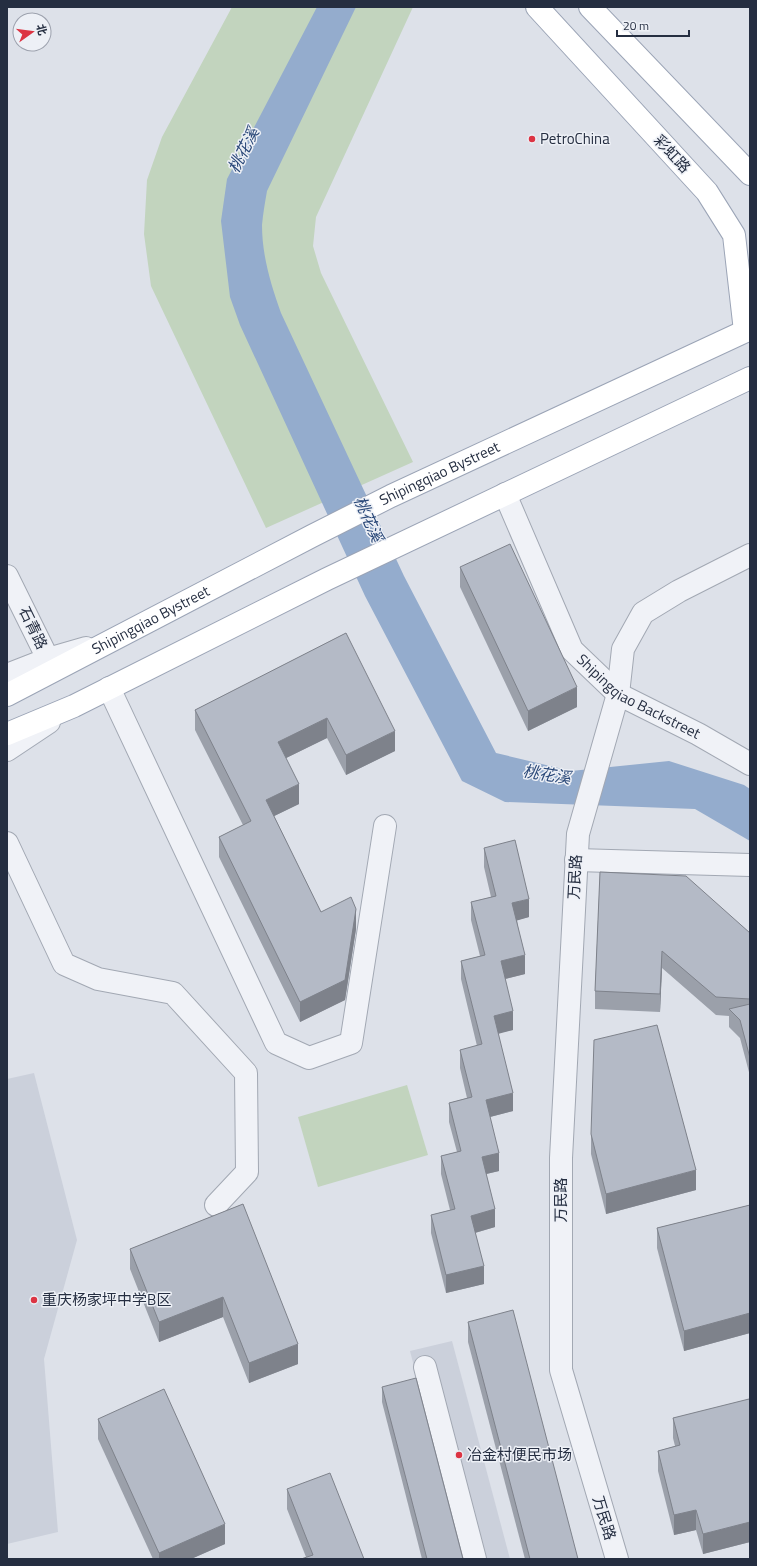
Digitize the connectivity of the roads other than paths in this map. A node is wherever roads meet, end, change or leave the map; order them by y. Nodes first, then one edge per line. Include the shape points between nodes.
1 (590, 7) edge
2 (544, 11) edge
3 (750, 174) edge
4 (742, 239) edge
5 (747, 330) edge
6 (750, 378) edge
7 (505, 494) junction
8 (750, 555) edge
9 (7, 576) edge
10 (112, 640) junction
11 (48, 659) junction
12 (7, 675) edge
13 (109, 688) junction
14 (7, 696) edge
15 (616, 700) junction
16 (74, 706) junction
17 (7, 734) edge
18 (7, 750) edge
19 (750, 764) edge
20 (385, 826) dead end
21 (7, 843) edge
22 (576, 860) junction
23 (750, 865) edge
24 (216, 1205) dead end
25 (425, 1367) dead end
26 (475, 1559) edge
27 (616, 1559) edge

1 - 3 main road
2 - 4 main road, 彩虹路 via 707,192
4 - 5 main road, 彩虹路
5 - 10 main road, Shipingqiao Bystreet via 391,496
6 - 7 main road
7 - 13 main road
7 - 15 street, Shipingqiao Backstreet via 572,650
8 - 15 street, 万民路 via 678,591 643,613 623,649
9 - 11 street, 石青路
10 - 11 street
10 - 14 main road, Shipingqiao Bystreet
11 - 12 street
13 - 16 main road
13 - 20 street via 276,1043 309,1058 351,1043
15 - 19 street, Shipingqiao Backstreet via 698,734
15 - 22 street, 万民路 via 578,834
16 - 17 main road
16 - 18 street
21 - 24 street via 64,964 98,979 173,993 246,1073 247,1172
22 - 23 street
22 - 27 street, 万民路 via 561,1158 561,1370
25 - 26 street

